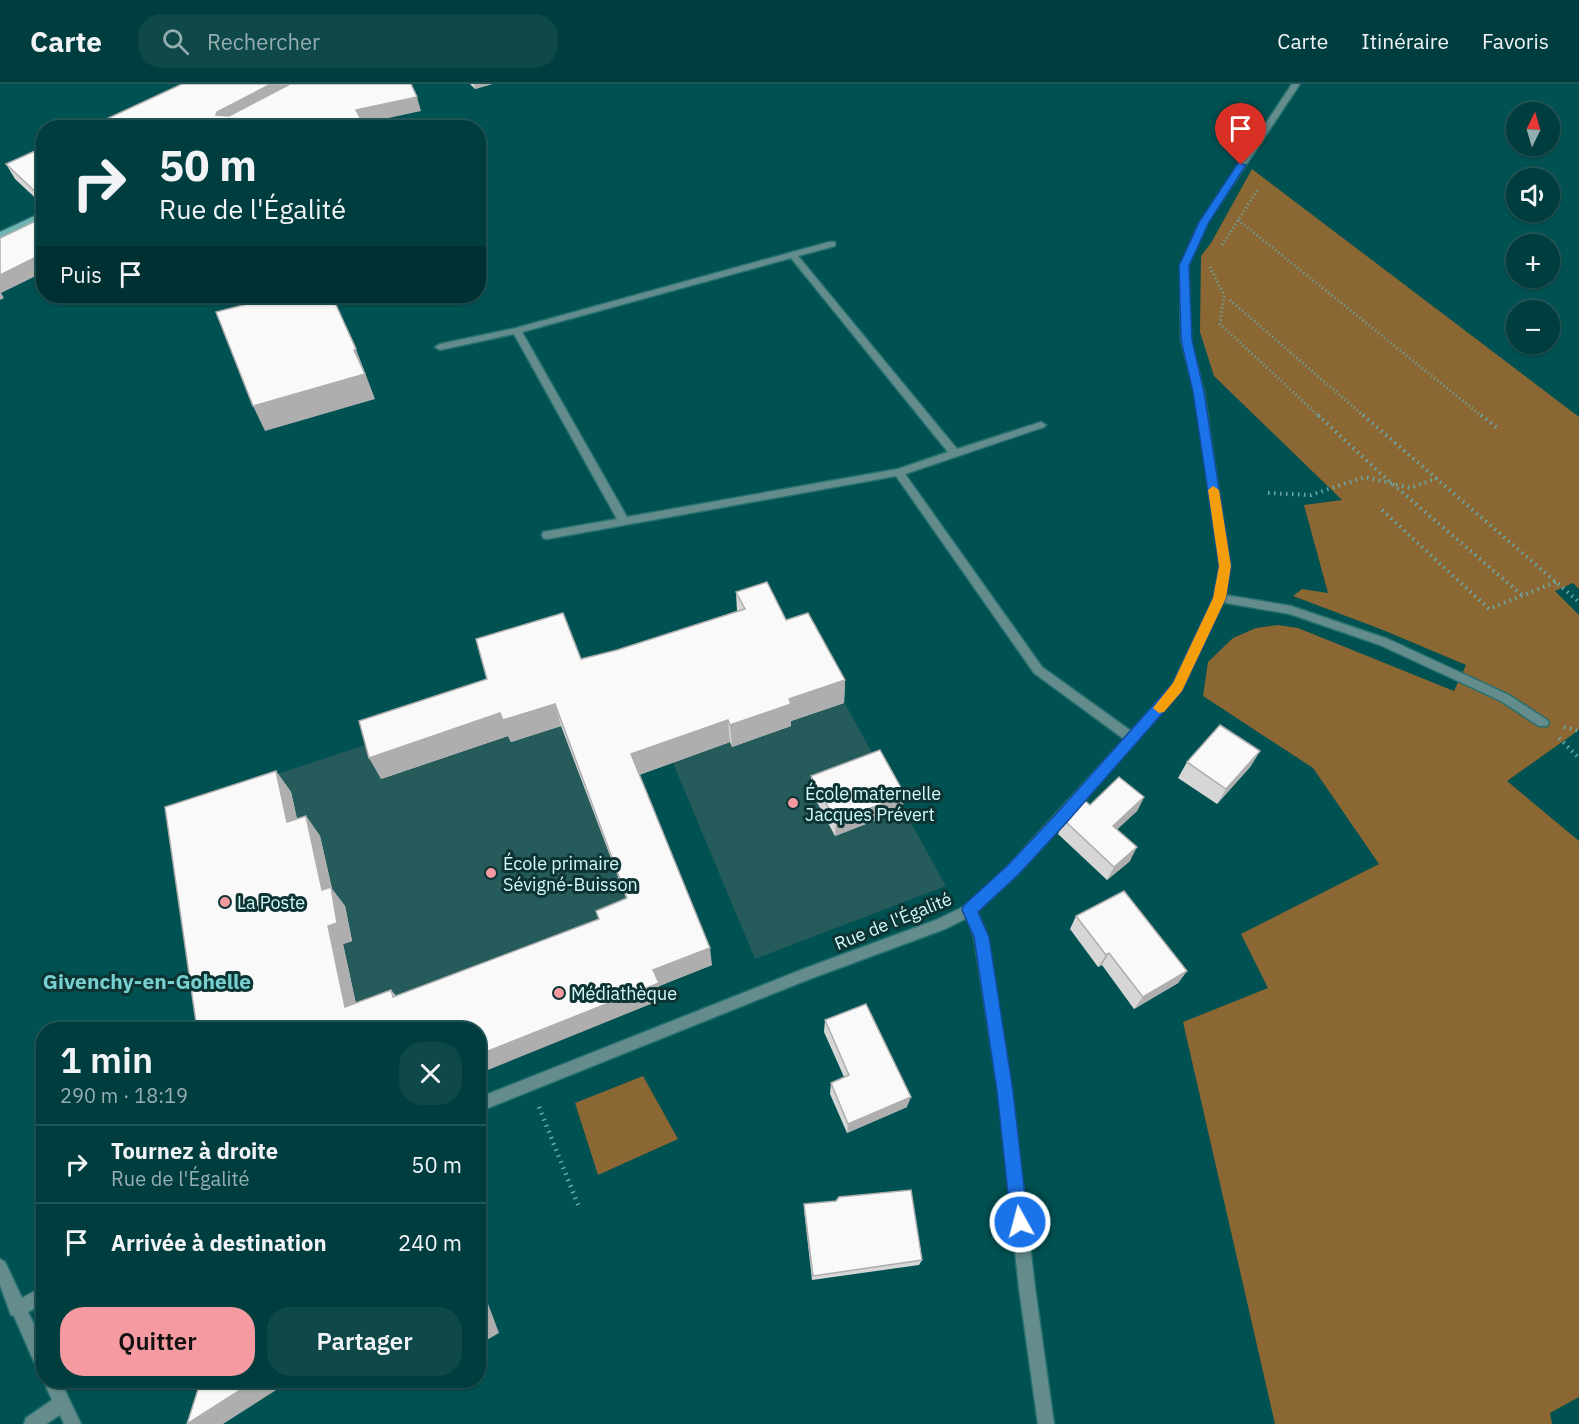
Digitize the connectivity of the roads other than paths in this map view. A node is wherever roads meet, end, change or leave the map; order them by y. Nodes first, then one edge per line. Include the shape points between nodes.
1 (1296, 84) edge
2 (36, 219) edge
3 (0, 235) edge
4 (832, 244) dead end
5 (793, 255) junction
6 (517, 331) junction
7 (440, 347) dead end
8 (1041, 425) dead end
9 (954, 453) junction
10 (899, 472) junction
11 (624, 521) junction
12 (547, 535) dead end
13 (1219, 598) junction
14 (1543, 723) dead end
15 (1132, 739) junction
16 (970, 910) junction
17 (486, 1103) edge
18 (0, 1267) edge
19 (36, 1298) edge
20 (17, 1309) junction
21 (36, 1348) edge
22 (55, 1388) edge
23 (62, 1403) junction
24 (32, 1424) edge
25 (73, 1424) edge
26 (1046, 1424) edge

1 - 13 street, Rue de l'Égalité via 1204,222 1184,266 1186,340 1199,392 1225,566
2 - 3 street
4 - 5 street
5 - 6 street
5 - 9 street
6 - 7 street
6 - 11 street
8 - 9 street
9 - 10 street
10 - 11 street
10 - 15 street via 1038,670
11 - 12 street
13 - 14 street via 1291,610 1384,642 1505,698
13 - 15 street, Rue de l'Égalité via 1178,687
15 - 16 street, Rue de l'Égalité via 1013,870
16 - 17 street, Rue de l'Égalité
16 - 26 street via 981,937 1005,1091
18 - 20 street
19 - 20 street
20 - 21 street
22 - 23 street
23 - 24 street
23 - 25 street

